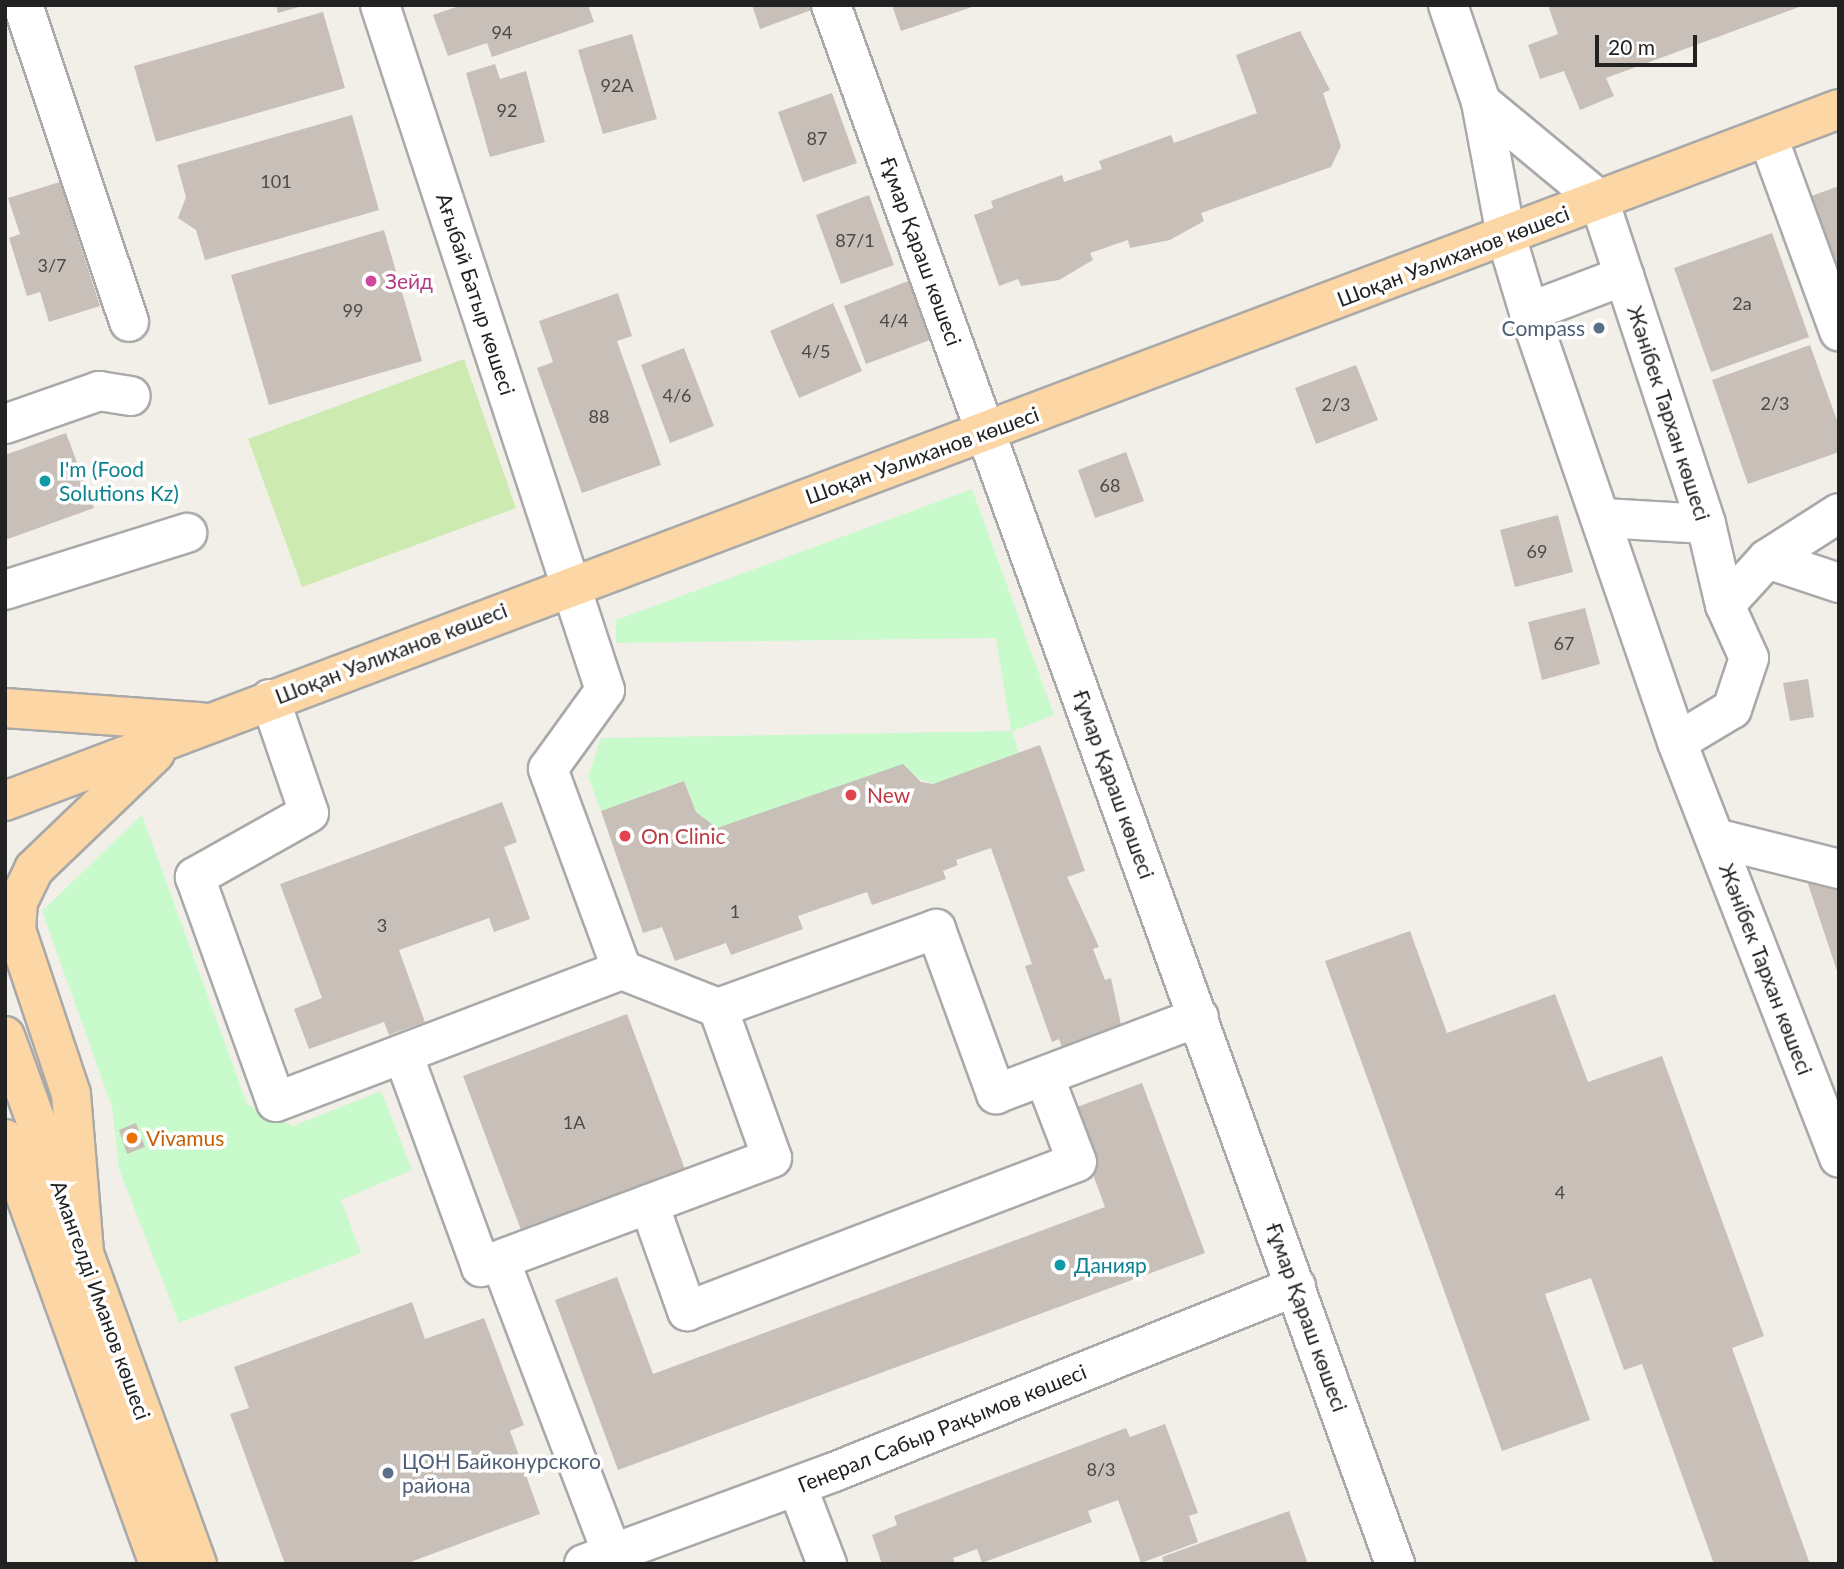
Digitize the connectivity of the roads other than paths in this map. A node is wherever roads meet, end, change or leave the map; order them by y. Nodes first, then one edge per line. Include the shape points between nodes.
1 (23, 5) edge
2 (380, 5) edge
3 (831, 5) edge
4 (1448, 5) edge
5 (1481, 102) junction
6 (1839, 109) edge
7 (1768, 137) junction
8 (1599, 200) junction
9 (1506, 236) junction
10 (1624, 276) junction
11 (1530, 312) junction
12 (128, 322) dead end
13 (1839, 331) edge
14 (131, 397) dead end
15 (5, 424) edge
16 (986, 432) junction
17 (1839, 513) edge
18 (1603, 518) junction
19 (1706, 524) junction
20 (187, 534) dead end
21 (1767, 559) junction
22 (572, 583) junction
23 (1839, 583) edge
24 (5, 590) edge
25 (1725, 605) junction
26 (270, 699) junction
27 (5, 708) edge
28 (211, 722) junction
29 (176, 736) junction
30 (1677, 742) junction
31 (5, 801) edge
32 (1715, 838) junction
33 (1839, 869) edge
34 (622, 970) junction
35 (718, 1008) junction
36 (1199, 1017) junction
37 (5, 1036) edge
38 (403, 1054) junction
39 (1044, 1076) junction
40 (5, 1139) edge
41 (1839, 1158) edge
42 (649, 1204) junction
43 (84, 1252) junction
44 (500, 1260) junction
45 (1296, 1286) junction
46 (797, 1486) junction
47 (598, 1559) edge
48 (159, 1564) edge
49 (197, 1564) edge
50 (827, 1564) edge
51 (1395, 1564) edge

1 - 12 street
2 - 22 street, Ағыбай Батыр көшесі
3 - 16 street, Ғұмар Қараш көшесі
4 - 5 street, Жәнібек Тархан көшесі
5 - 8 street
5 - 9 street, Жәнібек Тархан көшесі
6 - 7 main road, Шоқан Уәлиханов көшесі
7 - 8 main road, Шоқан Уәлиханов көшесі
7 - 13 street
8 - 9 main road, Шоқан Уәлиханов көшесі
8 - 10 street, Жәнібек Тархан көшесі
9 - 11 street, Жәнібек Тархан көшесі
9 - 16 main road, Шоқан Уәлиханов көшесі
10 - 11 street
10 - 19 street, Жәнібек Тархан көшесі
11 - 18 street, Жәнібек Тархан көшесі
14 - 15 street via 99,391
16 - 22 main road, Шоқан Уәлиханов көшесі
16 - 36 street, Ғұмар Қараш көшесі
17 - 21 street
18 - 19 street
18 - 30 street, Жәнібек Тархан көшесі
19 - 25 street, Жәнібек Тархан көшесі
20 - 24 street
21 - 23 street
21 - 25 street
22 - 26 main road, Шоқан Уәлиханов көшесі
22 - 34 street, Ағыбай Батыр көшесі via 605,690 548,769
25 - 30 street, Жәнібек Тархан көшесі via 1749,658 1743,687 1732,709
26 - 28 main road, Шоқан Уәлиханов көшесі
26 - 38 street via 309,813 195,877 276,1102
27 - 28 main road
28 - 29 main road, Шоқан Уәлиханов көшесі
29 - 31 main road, Шоқан Уәлиханов көшесі
29 - 43 main road via 34,869 18,902 16,930 71,1094
30 - 32 street, Жәнібек Тархан көшесі
32 - 33 street
32 - 41 street, Жәнібек Тархан көшесі
34 - 35 street
34 - 38 street
35 - 39 street via 936,929 996,1094
35 - 42 street via 772,1158
36 - 39 street
36 - 45 street, Ғұмар Қараш көшесі
37 - 43 main road, Амангелді Иманов көшесі
38 - 44 street via 481,1267
39 - 42 street via 1077,1162 687,1311
40 - 48 main road, Амангелді Иманов көшесі
42 - 44 street
43 - 49 main road, Амангелді Иманов көшесі
44 - 47 street
45 - 46 street, Генерал Сабыр Рақымов көшесі
45 - 51 street, Ғұмар Қараш көшесі
46 - 47 street, Генерал Сабыр Рақымов көшесі
46 - 50 street

